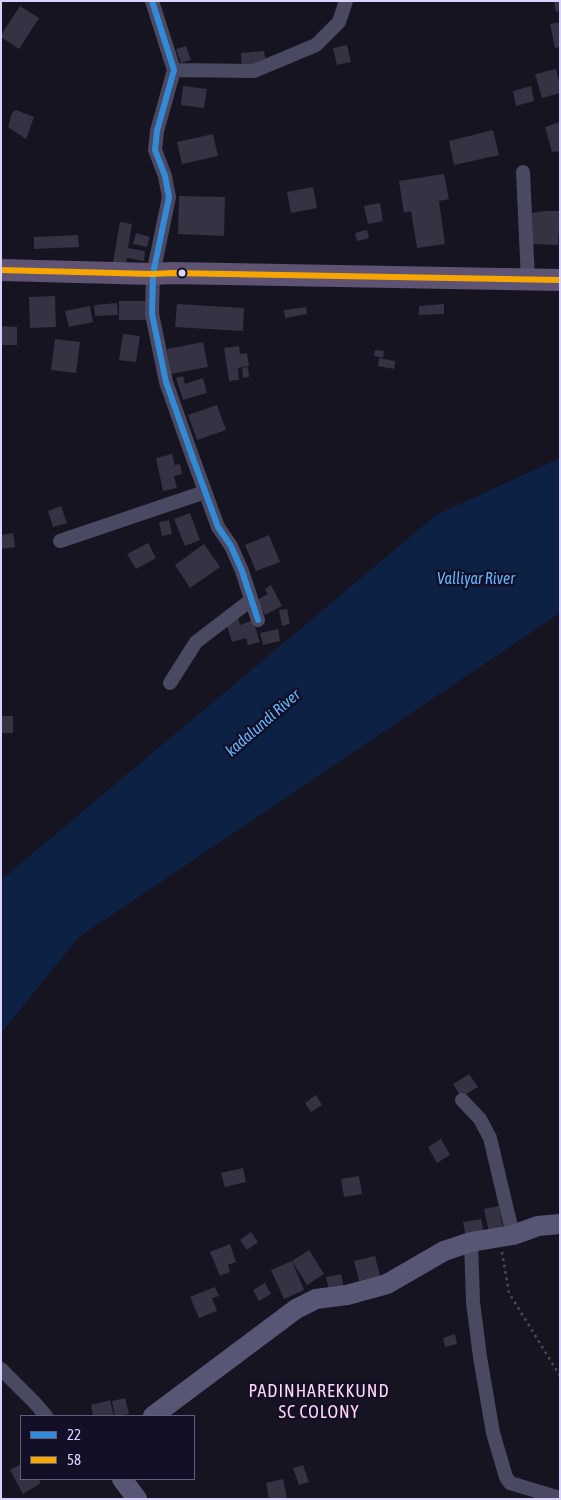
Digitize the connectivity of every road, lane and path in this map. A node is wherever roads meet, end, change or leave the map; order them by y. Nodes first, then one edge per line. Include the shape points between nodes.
1 (152, 1) edge
2 (346, 1) edge
3 (174, 70) junction
4 (523, 172) dead end
5 (1, 270) edge
6 (153, 274) junction
7 (528, 280) junction
8 (560, 280) edge
9 (205, 492) junction
10 (60, 541) dead end
11 (251, 600) junction
12 (258, 620) dead end
13 (170, 683) dead end
14 (462, 1100) dead end
15 (560, 1224) edge
16 (506, 1236) junction
17 (471, 1242) junction
18 (1, 1369) edge
19 (560, 1376) edge
20 (45, 1415) edge
21 (154, 1415) edge
22 (123, 1480) edge
23 (560, 1498) edge
24 (136, 1499) edge

1 - 3 street
2 - 3 street via 338,22 316,45 254,71
3 - 6 street via 157,131 156,150 170,196
4 - 7 street
5 - 6 main road
6 - 7 main road
6 - 9 street via 152,314 166,382
7 - 8 main road
9 - 10 street
9 - 11 street via 218,527 232,546
11 - 12 street
11 - 13 street via 196,642
14 - 16 street via 480,1119 490,1138
15 - 16 main road via 538,1226
16 - 17 main road
16 - 19 path via 509,1294
17 - 21 main road via 444,1251 387,1284 316,1299 296,1309
17 - 23 street via 473,1302 480,1357 493,1433 506,1477 510,1483
18 - 20 street
22 - 24 main road

